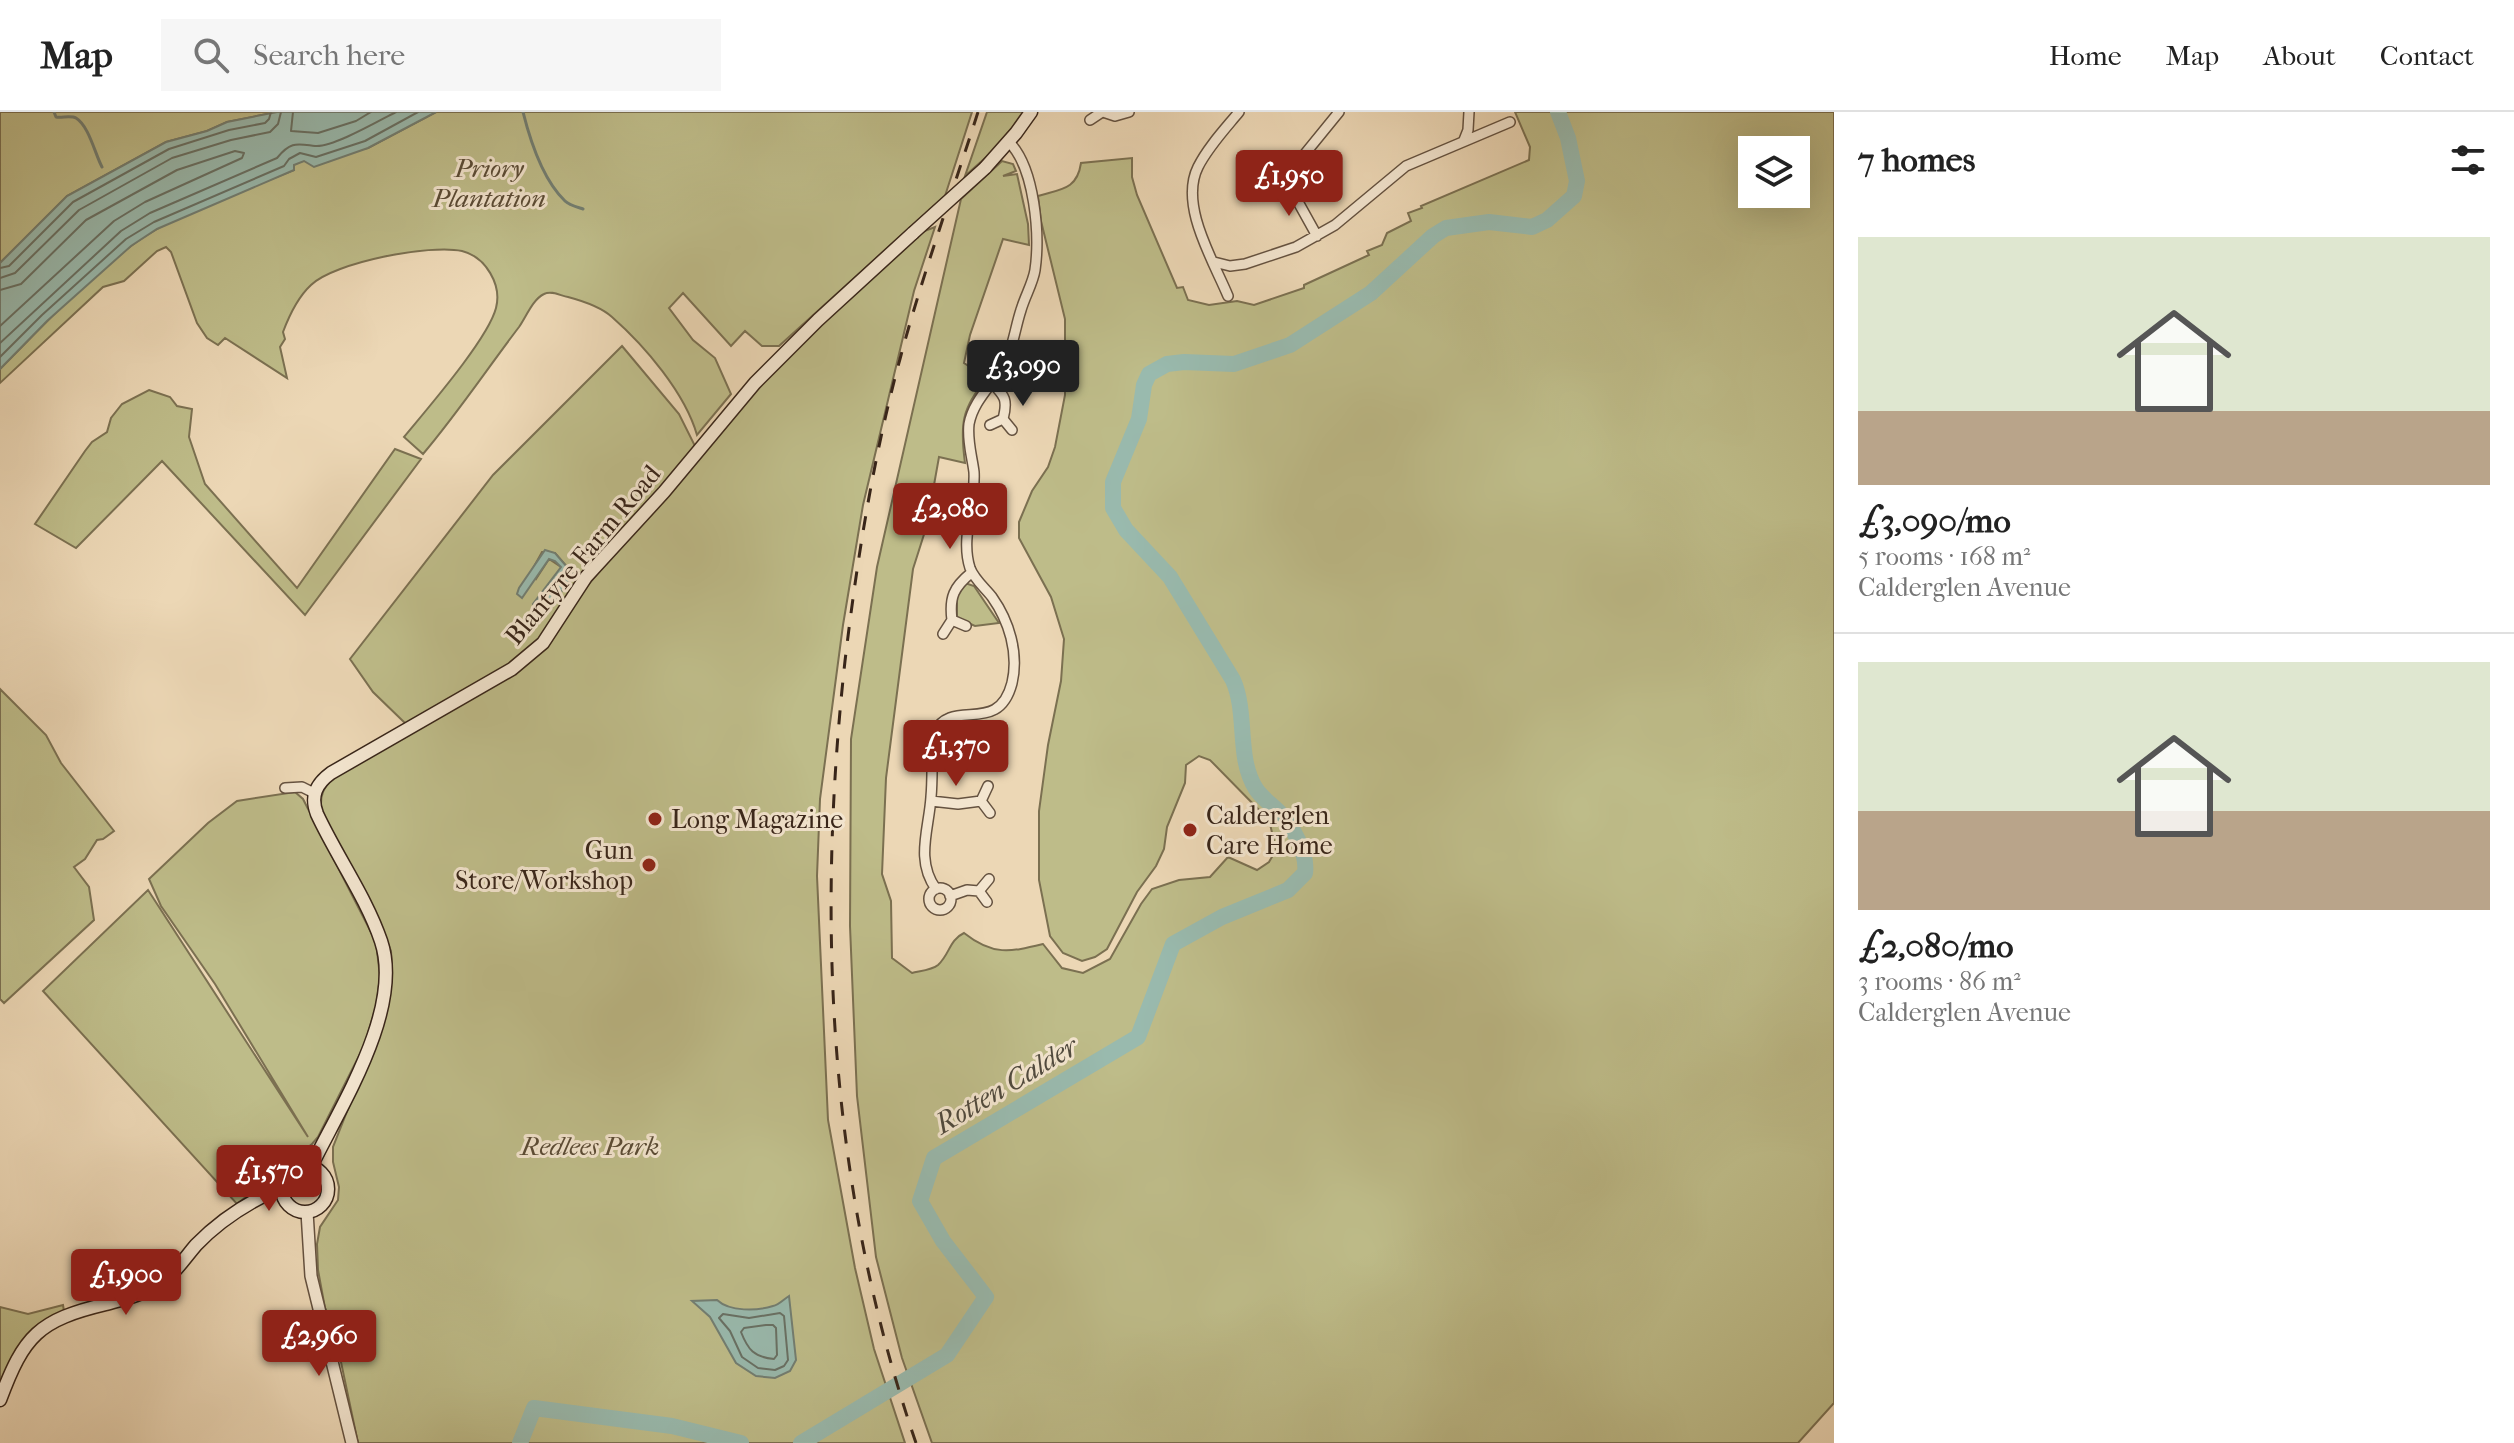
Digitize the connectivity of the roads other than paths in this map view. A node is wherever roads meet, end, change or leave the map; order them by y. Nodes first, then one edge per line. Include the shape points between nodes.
1 (1031, 112) edge
2 (1103, 112) edge
3 (1129, 112) edge
4 (1239, 112) edge
5 (1339, 112) edge
6 (1469, 112) edge
7 (1090, 120) dead end
8 (1510, 122) dead end
9 (1464, 140) junction
10 (1009, 142) junction
11 (1281, 183) junction
12 (1273, 193) dead end
13 (1317, 236) junction
14 (1214, 262) junction
15 (1228, 296) dead end
16 (992, 383) junction
17 (1003, 419) junction
18 (990, 425) dead end
19 (1012, 430) dead end
20 (971, 573) junction
21 (952, 620) junction
22 (966, 626) dead end
23 (943, 634) dead end
24 (988, 786) dead end
25 (285, 788) dead end
26 (314, 793) junction
27 (931, 801) junction
28 (981, 801) junction
29 (990, 813) dead end
30 (989, 879) dead end
31 (936, 889) junction
32 (979, 891) junction
33 (950, 896) junction
34 (987, 902) dead end
35 (311, 1167) junction
36 (282, 1187) junction
37 (307, 1212) junction
38 (0, 1400) edge
39 (352, 1443) edge

1 - 10 main road, Blantyre Farm Road
2 - 3 street
2 - 7 street
4 - 14 street via 1201,162 1192,186 1193,209
5 - 11 street
6 - 9 street
8 - 9 street
9 - 13 street via 1406,166
10 - 16 street via 1029,184 1037,243 1035,273 1008,357
10 - 26 main road, Blantyre Farm Road, bridge via 755,383 586,577 537,649 512,669 331,773
11 - 12 street
11 - 13 street
13 - 14 street via 1245,264
14 - 15 street
16 - 17 street via 1007,402
16 - 20 street via 977,402 968,431 974,495 966,544
17 - 18 street
17 - 19 street
20 - 21 street via 952,593
20 - 27 street via 1001,610 1009,629 1013,680 1003,705 993,712 939,722 931,753
21 - 22 street
21 - 23 street
24 - 28 street
25 - 26 street
26 - 35 main road via 317,814 379,936 386,971 369,1047
27 - 28 street
27 - 31 street via 923,844
28 - 29 street
30 - 32 street
31 - 33 street
31 - 33 street via 929,897 935,909 948,907
32 - 33 street
32 - 34 street
35 - 36 main road via 294,1169
35 - 37 main road via 325,1177 328,1192 321,1205
36 - 37 main road via 292,1207
36 - 38 main road via 226,1219 156,1286 45,1325 24,1349
37 - 39 street via 311,1276

